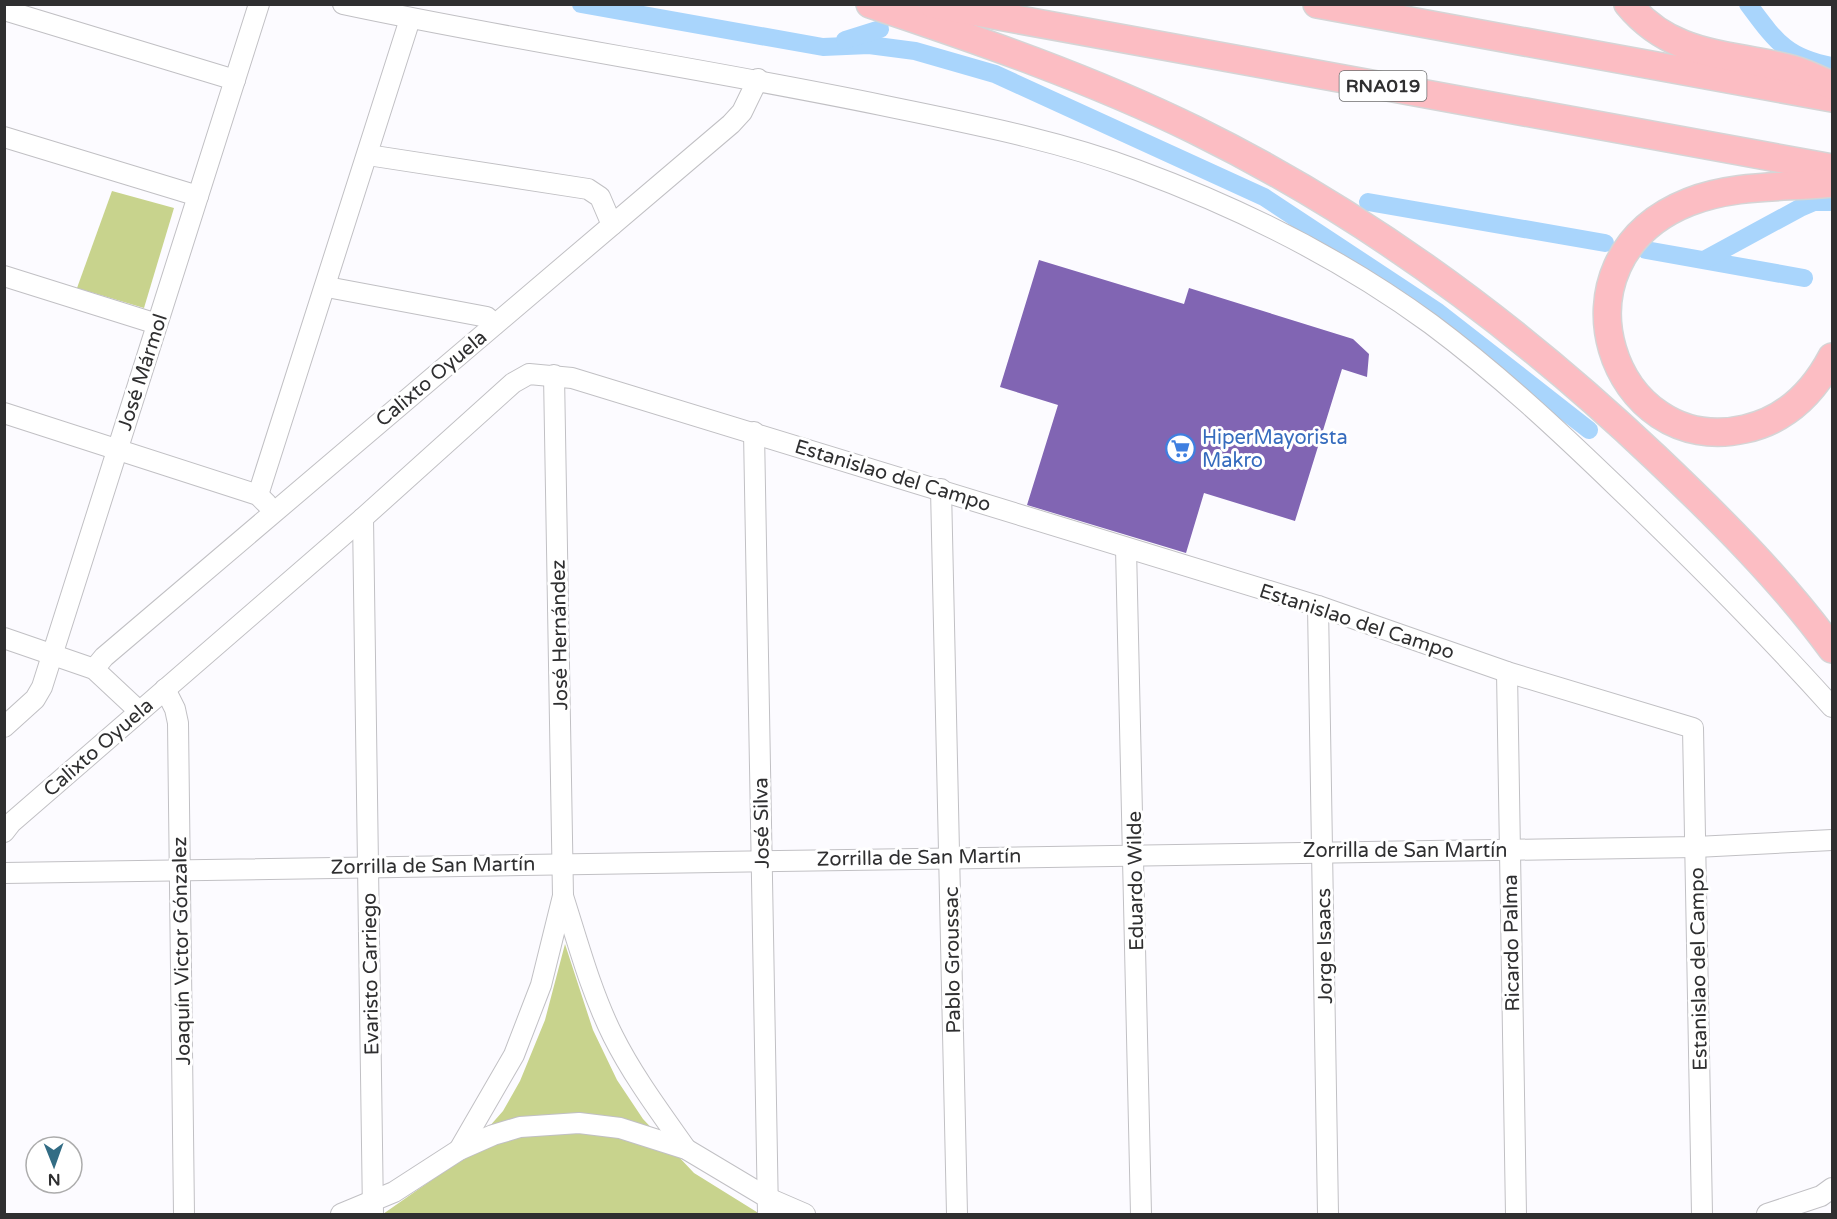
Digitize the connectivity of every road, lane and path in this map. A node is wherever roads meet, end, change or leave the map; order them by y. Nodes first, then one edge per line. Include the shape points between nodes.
1 (259, 4) edge
2 (343, 4) edge
3 (870, 4) edge
4 (933, 4) edge
5 (1317, 4) edge
6 (1628, 4) edge
7 (4, 10) edge
8 (411, 19) junction
9 (758, 79) junction
10 (235, 80) junction
11 (1833, 86) edge
12 (1833, 98) edge
13 (4, 137) edge
14 (368, 155) junction
15 (1833, 168) edge
16 (1833, 183) edge
17 (198, 196) junction
18 (612, 225) junction
19 (4, 276) edge
20 (327, 287) junction
21 (157, 324) junction
22 (494, 325) junction
23 (1833, 357) edge
24 (554, 375) junction
25 (4, 413) edge
26 (754, 432) junction
27 (118, 448) junction
28 (940, 489) junction
29 (258, 495) junction
30 (273, 510) junction
31 (363, 518) junction
32 (1126, 548) junction
33 (1318, 606) junction
34 (4, 638) edge
35 (1833, 649) edge
36 (54, 653) junction
37 (94, 669) junction
38 (1507, 672) junction
39 (165, 689) junction
40 (1833, 707) edge
41 (139, 711) junction
42 (4, 727) edge
43 (4, 832) edge
44 (1833, 840) edge
45 (1696, 847) junction
46 (1510, 849) junction
47 (1323, 851) junction
48 (1135, 854) junction
49 (949, 857) junction
50 (762, 860) junction
51 (562, 863) junction
52 (369, 865) junction
53 (181, 869) junction
54 (4, 873) edge
55 (563, 896) junction
56 (686, 1149) junction
57 (459, 1150) junction
58 (1833, 1188) edge
59 (768, 1206) edge
60 (373, 1208) edge
61 (184, 1215) edge
62 (341, 1215) edge
63 (805, 1215) edge
64 (957, 1215) edge
65 (1141, 1215) edge
66 (1328, 1215) edge
67 (1516, 1215) edge
68 (1702, 1215) edge
69 (1767, 1215) edge

1 - 10 street, José Mármol
2 - 8 street
3 - 35 highway via 1017,54 1149,109 1260,165 1397,247 1497,320 1625,429 1728,529
4 - 15 highway, RNA019
5 - 12 highway
6 - 11 highway via 1648,26 1686,47 1797,71
7 - 10 street
8 - 9 street
8 - 14 street
9 - 18 street, Calixto Oyuela via 742,112 731,124
9 - 40 street via 1033,138 1088,154 1255,220 1329,259 1429,323 1530,403 1698,566
10 - 17 street, José Mármol
13 - 17 street
14 - 18 street via 588,189 600,197
14 - 20 street
16 - 23 highway via 1743,188 1666,213 1635,238 1623,254 1614,273 1606,314 1611,347 1636,393 1661,414 1698,430 1738,431 1778,418 1809,392
17 - 21 street, José Mármol
18 - 22 street, Calixto Oyuela
19 - 21 street
20 - 22 street via 487,317
20 - 29 street
21 - 27 street, José Mármol
22 - 30 street, Calixto Oyuela
24 - 26 street, Estanislao del Campo
24 - 31 street, Calixto Oyuela via 529,374 513,383
24 - 51 street, José Hernández
25 - 27 street
26 - 28 street, Estanislao del Campo
26 - 50 street, José Silva
27 - 29 street
27 - 36 street, José Mármol
28 - 32 street, Estanislao del Campo
28 - 49 street, Pablo Groussac
29 - 30 street
30 - 37 street, Calixto Oyuela
31 - 39 street, Calixto Oyuela
31 - 52 street, Evaristo Carriego
32 - 33 street, Estanislao del Campo
32 - 48 street, Eduardo Wilde
33 - 38 street, Estanislao del Campo
33 - 47 street, Jorge Isaacs
34 - 36 street
36 - 37 street
36 - 42 street, José Mármol via 35,699
37 - 41 street
38 - 45 street, Estanislao del Campo via 1693,728
38 - 46 street, Ricardo Palma
39 - 41 street, Calixto Oyuela
39 - 53 street, Joaquín Victor Gónzalez via 178,723
41 - 43 street, Calixto Oyuela
44 - 45 street, Zorrilla de San Martín
45 - 46 street, Zorrilla de San Martín
45 - 68 street, Estanislao del Campo
46 - 47 street, Zorrilla de San Martín
46 - 67 street, Ricardo Palma
47 - 48 street, Zorrilla de San Martín
47 - 66 street, Jorge Isaacs
48 - 49 street, Zorrilla de San Martín
48 - 65 street, Eduardo Wilde
49 - 50 street, Zorrilla de San Martín
49 - 64 street, Pablo Groussac
50 - 51 street, Zorrilla de San Martín
50 - 59 street, José Silva
51 - 52 street, Zorrilla de San Martín
51 - 55 street, José Hernández
52 - 53 street, Zorrilla de San Martín
52 - 60 street, Evaristo Carriego
53 - 54 street, Zorrilla de San Martín
53 - 61 street, Joaquín Victor Gónzalez
55 - 56 street, José Hernández via 612,1036 643,1089
55 - 57 street, José Hernández via 541,985 514,1055
56 - 57 street via 620,1128 579,1123 520,1127
56 - 59 street
57 - 60 street
58 - 69 street
59 - 63 street
60 - 62 street

